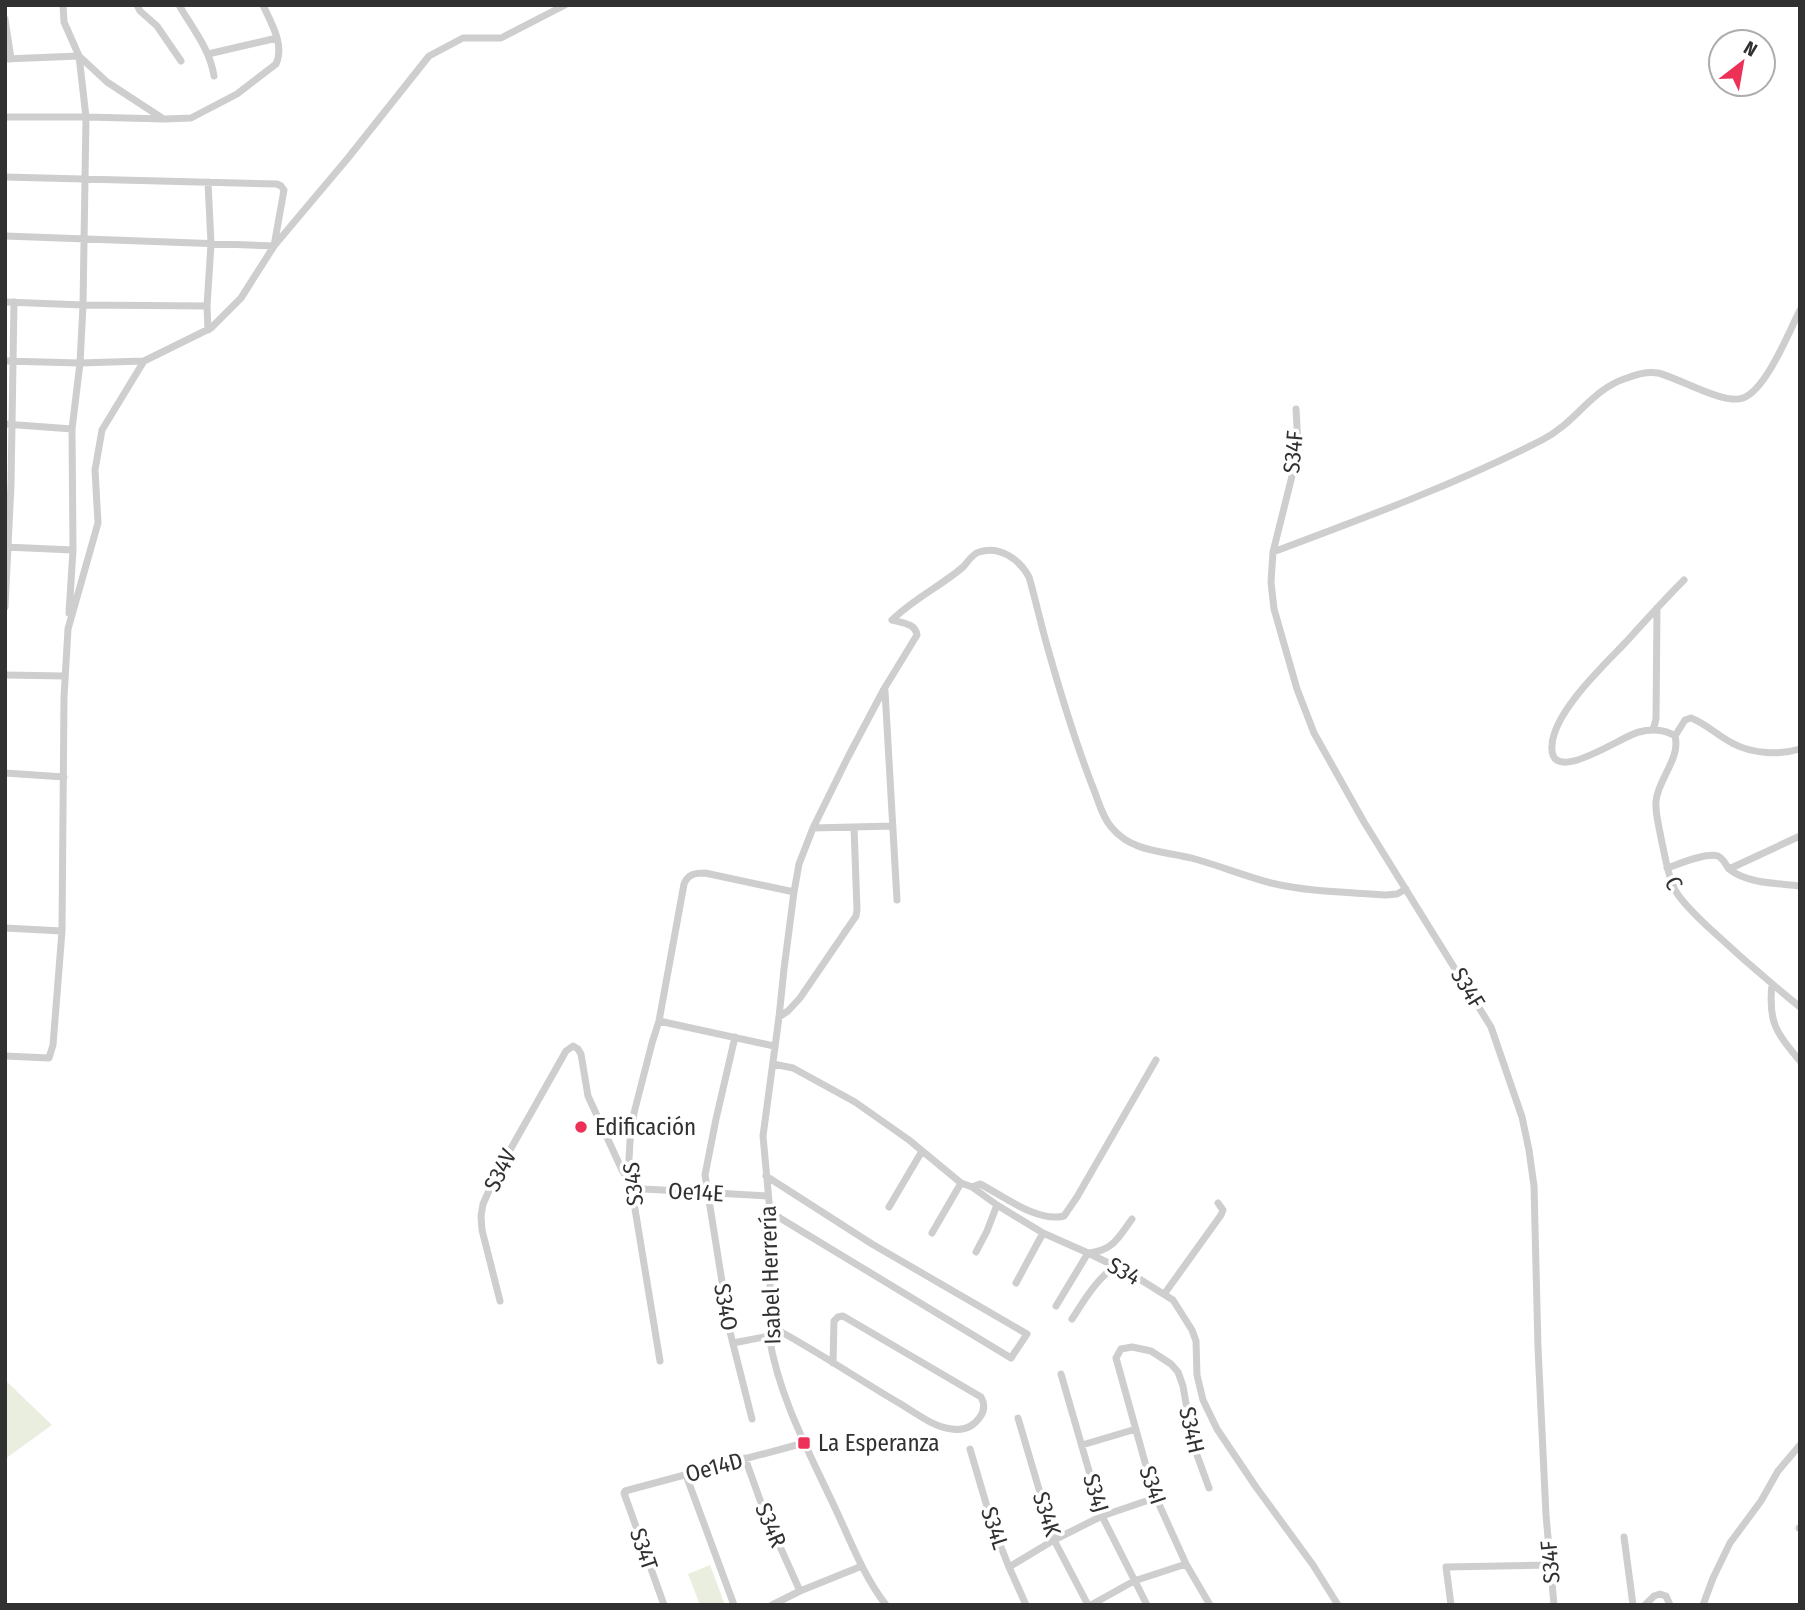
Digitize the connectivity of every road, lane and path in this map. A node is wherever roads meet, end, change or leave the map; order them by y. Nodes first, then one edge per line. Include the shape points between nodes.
1 (63, 5) edge
2 (148, 5) edge
3 (179, 5) edge
4 (263, 5) edge
5 (565, 5) edge
6 (138, 8) edge
7 (5, 19) edge
8 (277, 38) junction
9 (208, 54) junction
10 (79, 56) junction
11 (8, 59) edge
12 (181, 61) dead end
13 (214, 76) dead end
14 (5, 117) edge
15 (86, 117) junction
16 (164, 119) junction
17 (5, 177) edge
18 (84, 177) junction
19 (208, 183) junction
20 (5, 236) edge
21 (83, 239) junction
22 (211, 244) junction
23 (274, 246) junction
24 (10, 302) edge
25 (83, 305) junction
26 (207, 306) junction
27 (1800, 310) edge
28 (208, 330) junction
29 (9, 361) edge
30 (144, 361) junction
31 (80, 363) junction
32 (1296, 409) dead end
33 (9, 424) edge
34 (72, 429) junction
35 (8, 485) edge
36 (6, 547) edge
37 (73, 550) junction
38 (1273, 552) junction
39 (1684, 580) dead end
40 (5, 607) edge
41 (1657, 608) junction
42 (68, 629) junction
43 (5, 675) edge
44 (65, 676) junction
45 (884, 689) junction
46 (1653, 730) junction
47 (1675, 736) junction
48 (1800, 750) edge
49 (5, 773) edge
50 (64, 777) junction
51 (892, 826) junction
52 (854, 827) junction
53 (813, 828) junction
54 (1800, 836) edge
55 (1668, 868) junction
56 (1729, 869) junction
57 (1800, 886) edge
58 (1406, 889) junction
59 (794, 892) junction
60 (897, 900) dead end
61 (5, 928) edge
62 (62, 931) junction
63 (1772, 984) junction
64 (1800, 1007) edge
65 (779, 1017) junction
66 (659, 1021) junction
67 (735, 1037) junction
68 (774, 1046) junction
69 (5, 1056) edge
70 (1156, 1060) dead end
71 (1800, 1061) edge
72 (773, 1064) junction
73 (922, 1151) junction
74 (766, 1176) junction
75 (628, 1178) junction
76 (961, 1183) junction
77 (972, 1187) junction
78 (708, 1194) junction
79 (768, 1196) junction
80 (1218, 1203) dead end
81 (997, 1205) junction
82 (889, 1207) dead end
83 (769, 1212) junction
84 (1132, 1219) dead end
85 (932, 1233) dead end
86 (1043, 1233) junction
87 (976, 1252) dead end
88 (1088, 1252) junction
89 (1115, 1266) junction
90 (1016, 1283) dead end
91 (1165, 1293) junction
92 (500, 1301) dead end
93 (1056, 1306) dead end
94 (1072, 1319) dead end
95 (774, 1328) junction
96 (769, 1336) junction
97 (733, 1343) junction
98 (660, 1361) dead end
99 (833, 1363) junction
100 (1178, 1372) joint
101 (1061, 1374) dead end
102 (1018, 1418) dead end
103 (752, 1419) dead end
104 (1136, 1429) junction
105 (804, 1443) junction
106 (1082, 1445) junction
107 (1800, 1445) edge
108 (970, 1449) dead end
109 (745, 1458) junction
110 (685, 1475) junction
111 (1209, 1488) dead end
112 (624, 1493) joint
113 (1156, 1498) junction
114 (1102, 1516) junction
115 (1624, 1537) dead end
116 (1054, 1540) junction
117 (1186, 1564) junction
118 (1549, 1565) junction
119 (862, 1566) junction
120 (1009, 1567) junction
121 (1134, 1581) junction
122 (800, 1591) junction
123 (664, 1605) edge
124 (733, 1605) edge
125 (772, 1605) edge
126 (886, 1605) edge
127 (1026, 1605) edge
128 (1089, 1605) edge
129 (1147, 1605) edge
130 (1210, 1605) edge
131 (1338, 1605) edge
132 (1451, 1605) edge
133 (1554, 1605) edge
134 (1633, 1605) edge
135 (1645, 1605) edge
136 (1670, 1605) edge
137 (1703, 1605) edge

1 - 10 street via 64,22
2 - 6 street
3 - 9 street
4 - 8 street
5 - 23 street via 501,38 463,38 429,56
6 - 12 street
7 - 11 street
8 - 9 street
8 - 16 street via 276,64 247,88 191,118
9 - 13 street
10 - 11 street
10 - 15 street
10 - 16 street via 107,82
14 - 15 street
15 - 16 street
15 - 18 street
17 - 18 street
18 - 19 street
18 - 21 street
19 - 22 street
19 - 23 street via 281,186
20 - 21 street
21 - 22 street
21 - 25 street
22 - 23 street
22 - 26 street
23 - 28 street via 241,298
24 - 25 street
24 - 29 street
25 - 26 street
25 - 31 street
26 - 28 street
27 - 38 street via 1766,376 1743,398 1727,399 1657,373 1623,379 1595,395 1558,431 1491,465
28 - 30 street
29 - 31 street
29 - 33 street
30 - 31 street
30 - 42 street via 102,430 95,470 98,523
31 - 34 street
32 - 38 street, S34F via 1298,445
33 - 34 street
33 - 35 street
34 - 37 street
35 - 36 street
36 - 37 street
36 - 40 street
37 - 42 street
38 - 58 street, S34F via 1274,609 1314,733
39 - 41 street
41 - 46 street
41 - 46 street via 1574,701 1556,728 1552,754 1557,761 1568,763 1637,732
42 - 44 street
43 - 44 street
44 - 50 street
45 - 51 street
45 - 53 street, Isabel Herrería
45 - 58 street, Isabel Herrería via 917,635 912,626 892,620 978,552 1001,553 1017,561 1029,577 1086,769 1110,826 1119,835 1147,849 1291,887 1386,895
46 - 47 street
47 - 48 street via 1691,718 1748,750
47 - 55 street, C via 1675,751 1656,800
49 - 50 street
50 - 62 street
51 - 52 street
51 - 60 street
52 - 53 street
52 - 65 street via 856,916 800,998
53 - 59 street, Isabel Herrería
54 - 56 street
55 - 56 street via 1714,855
55 - 63 street, C via 1688,907
56 - 57 street via 1751,879
58 - 118 street, S34F via 1491,1027 1527,1139 1534,1186
59 - 65 street, Isabel Herrería
59 - 66 street, S34S via 705,873 687,878
61 - 62 street
62 - 69 street via 49,1058
63 - 64 street, C
63 - 71 street via 1772,1020
65 - 68 street, Isabel Herrería
66 - 67 street
66 - 75 street, S34S via 634,1113
67 - 68 street
67 - 78 street, S34O via 705,1175
68 - 72 street, Isabel Herrería
70 - 77 street via 1064,1216 1037,1213 980,1184
72 - 73 street, S34 via 793,1068 855,1102
72 - 74 street, Isabel Herrería via 763,1136
73 - 76 street, S34
73 - 82 street
74 - 79 street, Isabel Herrería
74 - 83 street via 1027,1334 1011,1358
75 - 78 street, Oe14E via 644,1189
75 - 92 street, S34V via 588,1096 581,1054 573,1046 566,1051 483,1204 482,1230
75 - 98 street, S34S
76 - 77 street, S34
76 - 85 street
77 - 81 street, S34
78 - 79 street, Oe14E
78 - 97 street, S34O
79 - 83 street, Isabel Herrería
80 - 91 street via 1222,1213
81 - 86 street, S34
81 - 87 street
83 - 95 street, Isabel Herrería
84 - 88 street via 1102,1252
86 - 88 street, S34
86 - 90 street
88 - 89 street, S34
88 - 93 street
89 - 91 street, S34
89 - 94 street via 1096,1283
91 - 131 street, S34 via 1192,1330 1203,1400 1217,1429
95 - 96 street, Isabel Herrería
95 - 99 street
96 - 97 street
96 - 105 street, Isabel Herrería via 784,1396
97 - 103 street, S34O
99 - 99 street via 944,1428 970,1427 983,1413 981,1397 843,1316 834,1321
100 - 104 street, S34I via 1146,1349 1118,1352
100 - 111 street, S34H via 1193,1444
101 - 106 street, S34J
102 - 116 street, S34K
104 - 106 street
104 - 113 street, S34I
105 - 109 street, Oe14D
105 - 119 street, Isabel Herrería
106 - 114 street, S34J
107 - 137 street via 1730,1542
108 - 120 street, S34L
109 - 110 street, Oe14D
109 - 122 street, S34R
110 - 112 street, Oe14D
110 - 124 street
112 - 123 street, S34T
113 - 114 street
113 - 117 street, S34I
114 - 116 street
114 - 121 street, S34J
115 - 134 street
116 - 120 street
116 - 128 street, S34K
117 - 121 street
117 - 130 street, S34I
118 - 132 street via 1446,1567
118 - 133 street, S34F
119 - 122 street
119 - 126 street, Isabel Herrería
120 - 127 street, S34L
121 - 128 street
121 - 129 street, S34J
122 - 125 street
135 - 136 street via 1660,1594

